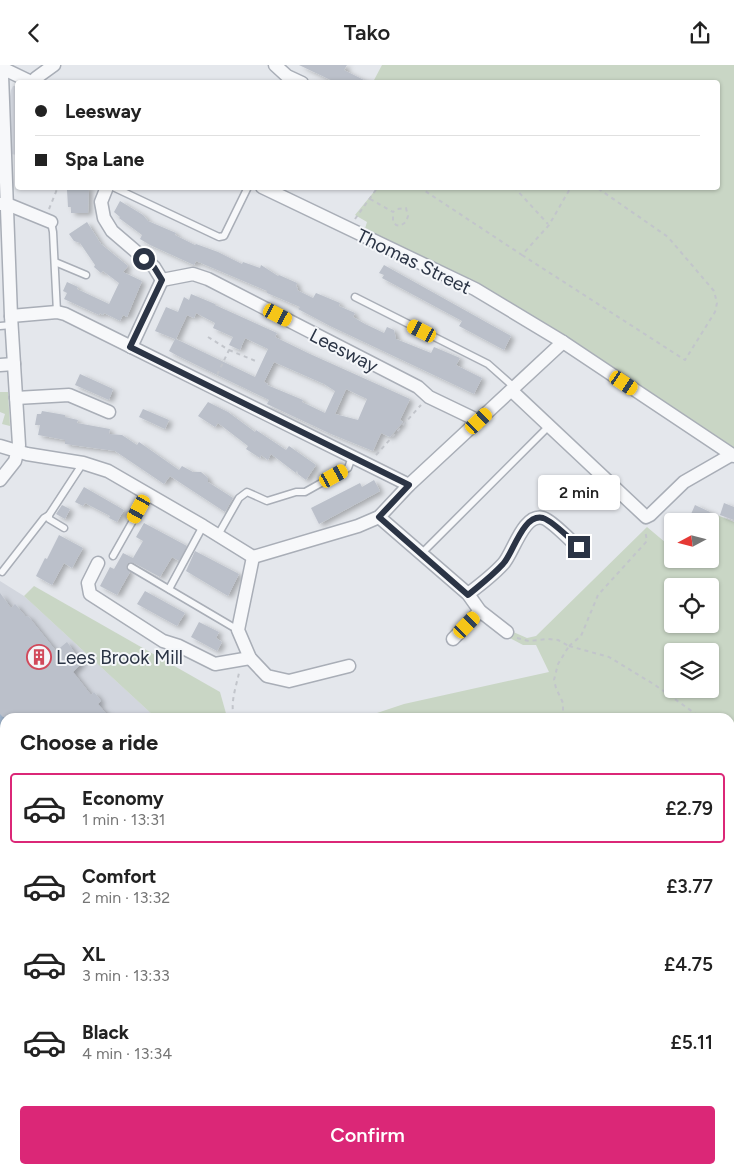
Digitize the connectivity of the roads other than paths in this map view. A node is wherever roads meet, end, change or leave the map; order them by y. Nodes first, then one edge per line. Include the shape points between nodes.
1 (54, 65) edge
2 (275, 65) edge
3 (0, 67) edge
4 (285, 79) edge
5 (27, 80) edge
6 (35, 80) edge
7 (105, 190) edge
8 (120, 190) edge
9 (247, 190) edge
10 (268, 190) edge
11 (3, 204) edge
12 (48, 221) joint
13 (55, 262) junction
14 (86, 275) dead end
15 (162, 280) junction
16 (5, 285) edge
17 (356, 297) dead end
18 (57, 312) junction
19 (8, 322) edge
20 (563, 342) junction
21 (130, 347) junction
22 (14, 364) junction
23 (0, 365) edge
24 (513, 389) junction
25 (16, 399) junction
26 (109, 411) dead end
27 (479, 421) junction
28 (549, 426) junction
29 (0, 446) edge
30 (18, 452) junction
31 (732, 455) edge
32 (352, 457) junction
33 (83, 463) junction
34 (0, 480) edge
35 (409, 485) junction
36 (148, 494) junction
37 (49, 515) junction
38 (379, 517) junction
39 (203, 526) junction
40 (64, 528) dead end
41 (218, 535) junction
42 (579, 547) dead end
43 (421, 554) junction
44 (113, 556) dead end
45 (253, 557) junction
46 (98, 563) dead end
47 (132, 567) dead end
48 (2, 571) dead end
49 (169, 589) junction
50 (468, 595) junction
51 (480, 611) junction
52 (238, 630) junction
53 (507, 631) road end
54 (453, 639) dead end
55 (246, 659) junction
56 (350, 666) dead end

1 - 6 street
2 - 4 street
3 - 5 street
3 - 11 street
7 - 15 street via 101,202 104,218 112,231 154,267
8 - 9 lane via 219,237 224,236
10 - 20 street, Thomas Street via 475,289
11 - 12 street
11 - 16 street
12 - 13 lane
13 - 14 lane
13 - 18 lane
15 - 21 street
15 - 27 street, Leesway via 193,274 208,279
16 - 19 street
17 - 24 lane via 488,364
18 - 19 street
18 - 21 street
19 - 22 street
20 - 24 street
20 - 31 street, Thomas Street
21 - 32 street
22 - 23 street
22 - 25 street
24 - 27 street
24 - 28 street
25 - 26 street via 69,395
25 - 30 street
27 - 35 street
28 - 31 street via 648,516 684,482
28 - 43 lane
29 - 30 street
30 - 33 street
30 - 34 street
32 - 35 street
32 - 41 lane via 348,468 305,492 267,501 247,492 239,498
33 - 36 street via 108,471
33 - 37 lane
35 - 38 street
36 - 39 street
36 - 44 lane
37 - 40 lane via 52,522
37 - 48 lane
38 - 43 street
38 - 45 street
39 - 41 street
39 - 49 lane
41 - 45 street
42 - 50 street via 545,519 538,517 519,534 505,563
43 - 50 street
45 - 52 street
46 - 55 street via 88,583 90,594 163,641 179,645 215,664
47 - 49 lane
49 - 52 lane
50 - 51 street
51 - 53 street
51 - 54 street
52 - 55 street
55 - 56 street via 267,676 289,681

